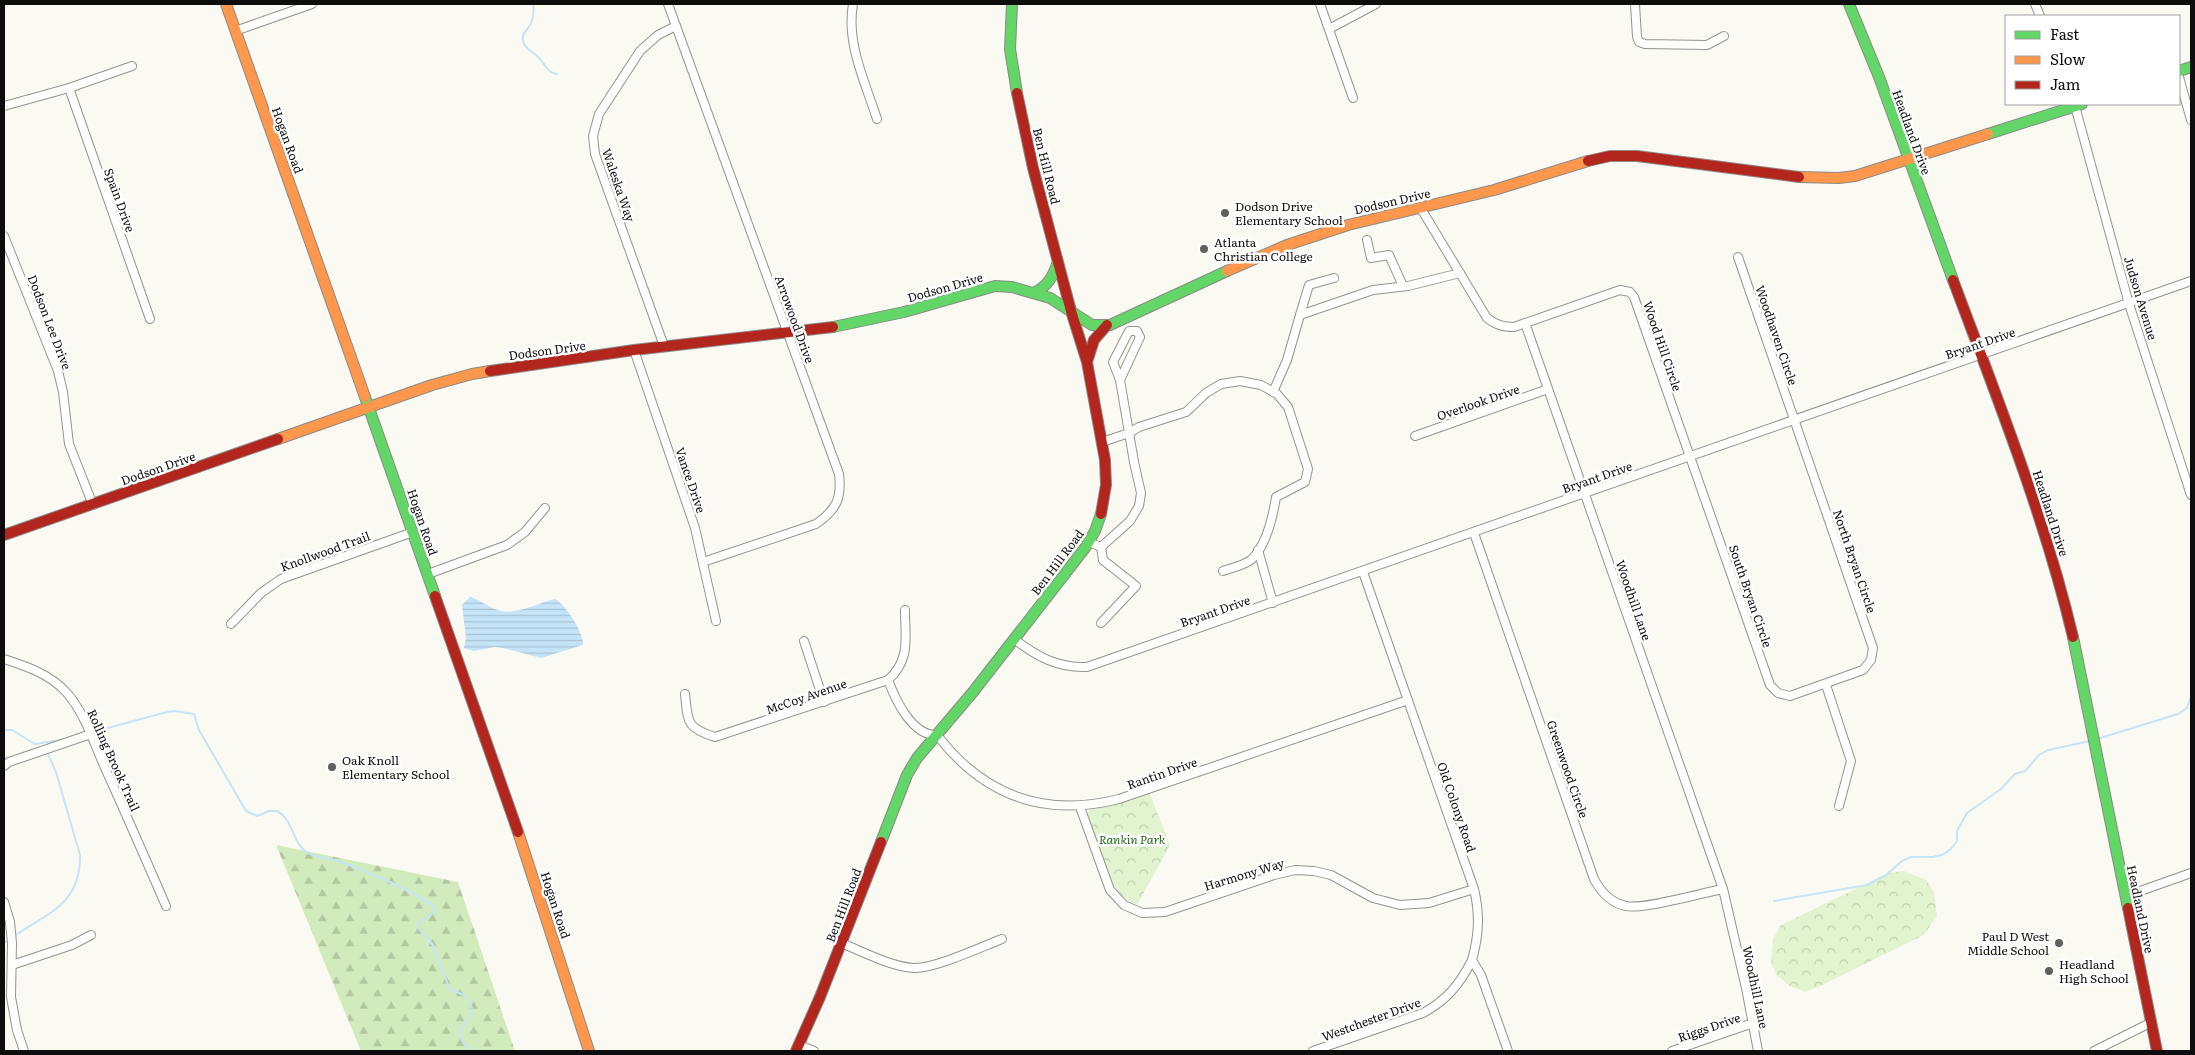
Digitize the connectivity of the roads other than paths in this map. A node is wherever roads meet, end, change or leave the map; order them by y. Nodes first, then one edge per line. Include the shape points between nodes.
1 (226, 4) edge
2 (312, 4) edge
3 (668, 4) edge
4 (853, 4) edge
5 (1012, 4) edge
6 (1320, 4) edge
7 (1376, 4) edge
8 (1635, 4) edge
9 (1849, 4) edge
10 (676, 26) junction
11 (1328, 28) junction
12 (235, 30) junction
13 (1724, 36) dead end
14 (132, 66) dead end
15 (2180, 81) edge
16 (69, 88) junction
17 (1353, 98) dead end
18 (2078, 105) edge
19 (4, 106) edge
20 (2055, 108) edge
21 (877, 119) dead end
22 (2191, 120) edge
23 (1909, 159) junction
24 (1420, 207) junction
25 (4, 236) edge
26 (1367, 240) dead end
27 (1738, 257) dead end
28 (1059, 262) junction
29 (1460, 273) junction
30 (1334, 278) dead end
31 (2191, 280) edge
32 (1403, 286) junction
33 (1034, 292) junction
34 (2129, 304) junction
35 (1071, 311) junction
36 (1300, 316) junction
37 (150, 320) dead end
38 (1525, 323) junction
39 (1107, 325) junction
40 (788, 332) junction
41 (664, 346) junction
42 (634, 350) junction
43 (1981, 354) junction
44 (1087, 362) junction
45 (1120, 380) junction
46 (1548, 389) junction
47 (1273, 392) junction
48 (369, 407) junction
49 (1795, 420) junction
50 (1129, 433) junction
51 (1415, 436) dead end
52 (1102, 442) junction
53 (1690, 457) junction
54 (1585, 494) junction
55 (2191, 495) edge
56 (93, 505) junction
57 (545, 508) dead end
58 (413, 532) junction
59 (1474, 533) junction
60 (4, 535) edge
61 (1089, 542) junction
62 (1101, 547) junction
63 (1258, 550) junction
64 (704, 562) junction
65 (1223, 571) dead end
66 (1363, 572) junction
67 (428, 574) junction
68 (1273, 602) junction
69 (905, 610) dead end
70 (716, 621) dead end
71 (1102, 623) dead end
72 (231, 624) dead end
73 (1014, 639) junction
74 (804, 641) dead end
75 (4, 659) edge
76 (888, 680) junction
77 (1826, 684) junction
78 (685, 694) dead end
79 (1408, 700) junction
80 (824, 702) junction
81 (91, 734) junction
82 (937, 735) junction
83 (4, 766) edge
84 (1080, 806) junction
85 (1839, 806) dead end
86 (2191, 872) edge
87 (1474, 889) junction
88 (1723, 889) junction
89 (2126, 896) junction
90 (4, 902) edge
91 (166, 906) dead end
92 (90, 935) dead end
93 (1002, 939) dead end
94 (841, 943) junction
95 (1472, 960) junction
96 (12, 965) junction
97 (2152, 1022) junction
98 (1753, 1023) junction
99 (797, 1048) edge
100 (24, 1051) edge
101 (589, 1051) edge
102 (814, 1051) edge
103 (1313, 1051) edge
104 (1508, 1051) edge
105 (1672, 1051) edge
106 (1758, 1051) edge
107 (2094, 1051) edge
108 (2157, 1051) edge

1 - 12 street, Hogan Road
2 - 12 street
3 - 10 street, Arrowood Drive
4 - 21 street via 854,47
5 - 28 street, Ben Hill Road via 1010,49 1033,168
6 - 11 street
7 - 11 street
8 - 13 street via 1637,37 1644,44 1707,45
9 - 23 street, Headland Drive
10 - 40 street, Arrowood Drive
10 - 41 street, Waleska Way via 658,35 640,51 599,114 593,136 595,154
11 - 17 street
12 - 48 street, Hogan Road
14 - 16 street
15 - 22 street
16 - 19 street
16 - 37 street, Spain Drive
18 - 20 street, Dodson Drive
18 - 34 street, Judson Avenue
20 - 23 street, Dodson Drive
23 - 24 street, Dodson Drive via 1855,176 1822,179 1637,156 1610,156 1494,190
23 - 43 street, Headland Drive
24 - 29 street
24 - 39 street, Dodson Drive via 1348,224 1287,245
25 - 56 street, Dodson Lee Drive via 58,371 69,444
26 - 32 street via 1371,258 1390,255
27 - 49 street, Woodhaven Circle
28 - 33 street via 1044,290
28 - 35 street, Ben Hill Road
29 - 32 street
29 - 38 street via 1487,318 1505,327
30 - 36 street via 1309,285
31 - 34 street, Bryant Drive
32 - 36 street via 1373,290
33 - 35 street, Dodson Drive
33 - 40 street, Dodson Drive via 995,286 872,320
34 - 43 street, Bryant Drive
34 - 55 street, Judson Avenue
35 - 39 street, Dodson Drive via 1092,326
35 - 44 street, Ben Hill Road
36 - 47 street
38 - 46 street, Woodhill Lane
38 - 53 street, Wood Hill Circle via 1620,290 1630,292
39 - 44 street via 1098,331 1090,346
40 - 41 street, Dodson Drive
40 - 64 street, Arrowood Drive via 839,474 838,502 829,515 816,524
41 - 42 street, Dodson Drive
42 - 48 street, Dodson Drive via 472,374
42 - 64 street, Vance Drive
43 - 49 street, Bryant Drive
43 - 89 street, Headland Drive via 2037,508 2061,585
44 - 52 street, Ben Hill Road
45 - 45 street via 1140,337 1138,331 1129,331 1113,362
45 - 50 street
46 - 51 street, Overlook Drive
46 - 54 street, Woodhill Lane
47 - 50 street via 1261,385 1240,381 1221,384 1186,412
47 - 63 street via 1288,407 1308,469 1305,482 1276,497 1272,520
48 - 56 street, Dodson Drive
48 - 58 street, Hogan Road
49 - 53 street, Bryant Drive
49 - 77 street, North Bryan Circle via 1873,648 1871,660 1863,670
50 - 52 street
50 - 62 street via 1141,493 1139,506 1130,521
52 - 61 street, Ben Hill Road via 1106,485 1096,531
53 - 54 street, Bryant Drive
53 - 77 street, South Bryan Circle via 1770,685 1778,693 1790,696
54 - 59 street, Bryant Drive
54 - 88 street, Woodhill Lane
56 - 60 street, Dodson Drive
57 - 67 street via 525,532 507,545
58 - 67 street, Hogan Road
58 - 72 street, Knollwood Trail via 281,579 261,593
59 - 66 street, Bryant Drive
59 - 88 street, Greenwood Circle via 1600,890 1615,902 1634,907
61 - 62 street
61 - 73 street, Ben Hill Road
62 - 71 street via 1103,560 1136,586
63 - 65 street via 1251,560
63 - 68 street
64 - 70 street, Vance Drive
66 - 68 street, Bryant Drive
66 - 79 street, Old Colony Road
67 - 101 street, Hogan Road via 521,841
68 - 73 street, Bryant Drive via 1087,668 1070,668 1049,662
69 - 76 street via 904,658 898,672
73 - 82 street, Ben Hill Road
74 - 80 street
75 - 81 street, Rolling Brook Trail via 33,668 55,682 75,704
76 - 80 street, McCoy Avenue
76 - 82 street via 900,708 910,720 930,735
77 - 85 street via 1851,760
78 - 80 street, McCoy Avenue via 689,721 695,730 714,737
79 - 84 street, Rantin Drive via 1119,799
79 - 87 street, Old Colony Road
81 - 83 street
81 - 91 street, Rolling Brook Trail
82 - 84 street, Rantin Drive via 964,767 995,788 1039,804
82 - 94 street, Ben Hill Road via 917,758 907,776
84 - 87 street, Harmony Way via 1110,890 1124,905 1142,913 1165,912 1295,870 1330,875 1373,898 1400,905 1429,903
86 - 89 street
87 - 95 street, Old Colony Road via 1479,924
88 - 98 street, Woodhill Lane
89 - 97 street, Headland Drive
90 - 96 street via 10,922
92 - 96 street via 72,945
93 - 94 street via 916,968 898,965
94 - 99 street, Ben Hill Road
95 - 103 street, Westchester Drive via 1463,978 1438,1005
95 - 104 street via 1481,975
96 - 100 street via 11,997
97 - 107 street
97 - 108 street, Headland Drive
98 - 105 street, Riggs Drive
98 - 106 street, Woodhill Lane
99 - 102 street

